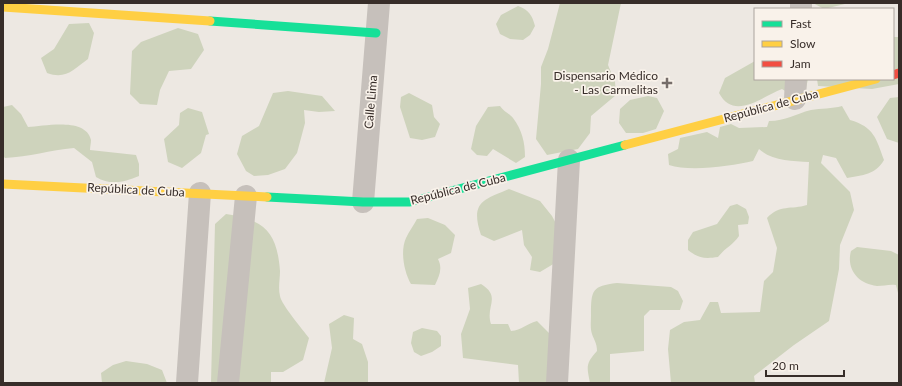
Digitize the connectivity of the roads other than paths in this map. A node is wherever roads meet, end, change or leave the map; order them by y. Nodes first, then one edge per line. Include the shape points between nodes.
1 (379, 3) edge
2 (3, 7) edge
3 (376, 33) junction
4 (868, 80) edge
5 (796, 89) edge
6 (569, 160) junction
7 (3, 184) edge
8 (200, 193) junction
9 (246, 196) junction
10 (363, 202) junction
11 (187, 383) edge
12 (228, 383) edge
13 (557, 383) edge

1 - 3 street, Calle Lima
2 - 3 main road
3 - 10 street, Calle Lima
4 - 5 main road, República de Cuba
5 - 6 main road, República de Cuba
6 - 10 main road, República de Cuba via 410,202
6 - 13 street
7 - 8 main road, República de Cuba
8 - 9 main road, República de Cuba
8 - 11 street
9 - 10 main road, República de Cuba
9 - 12 street

